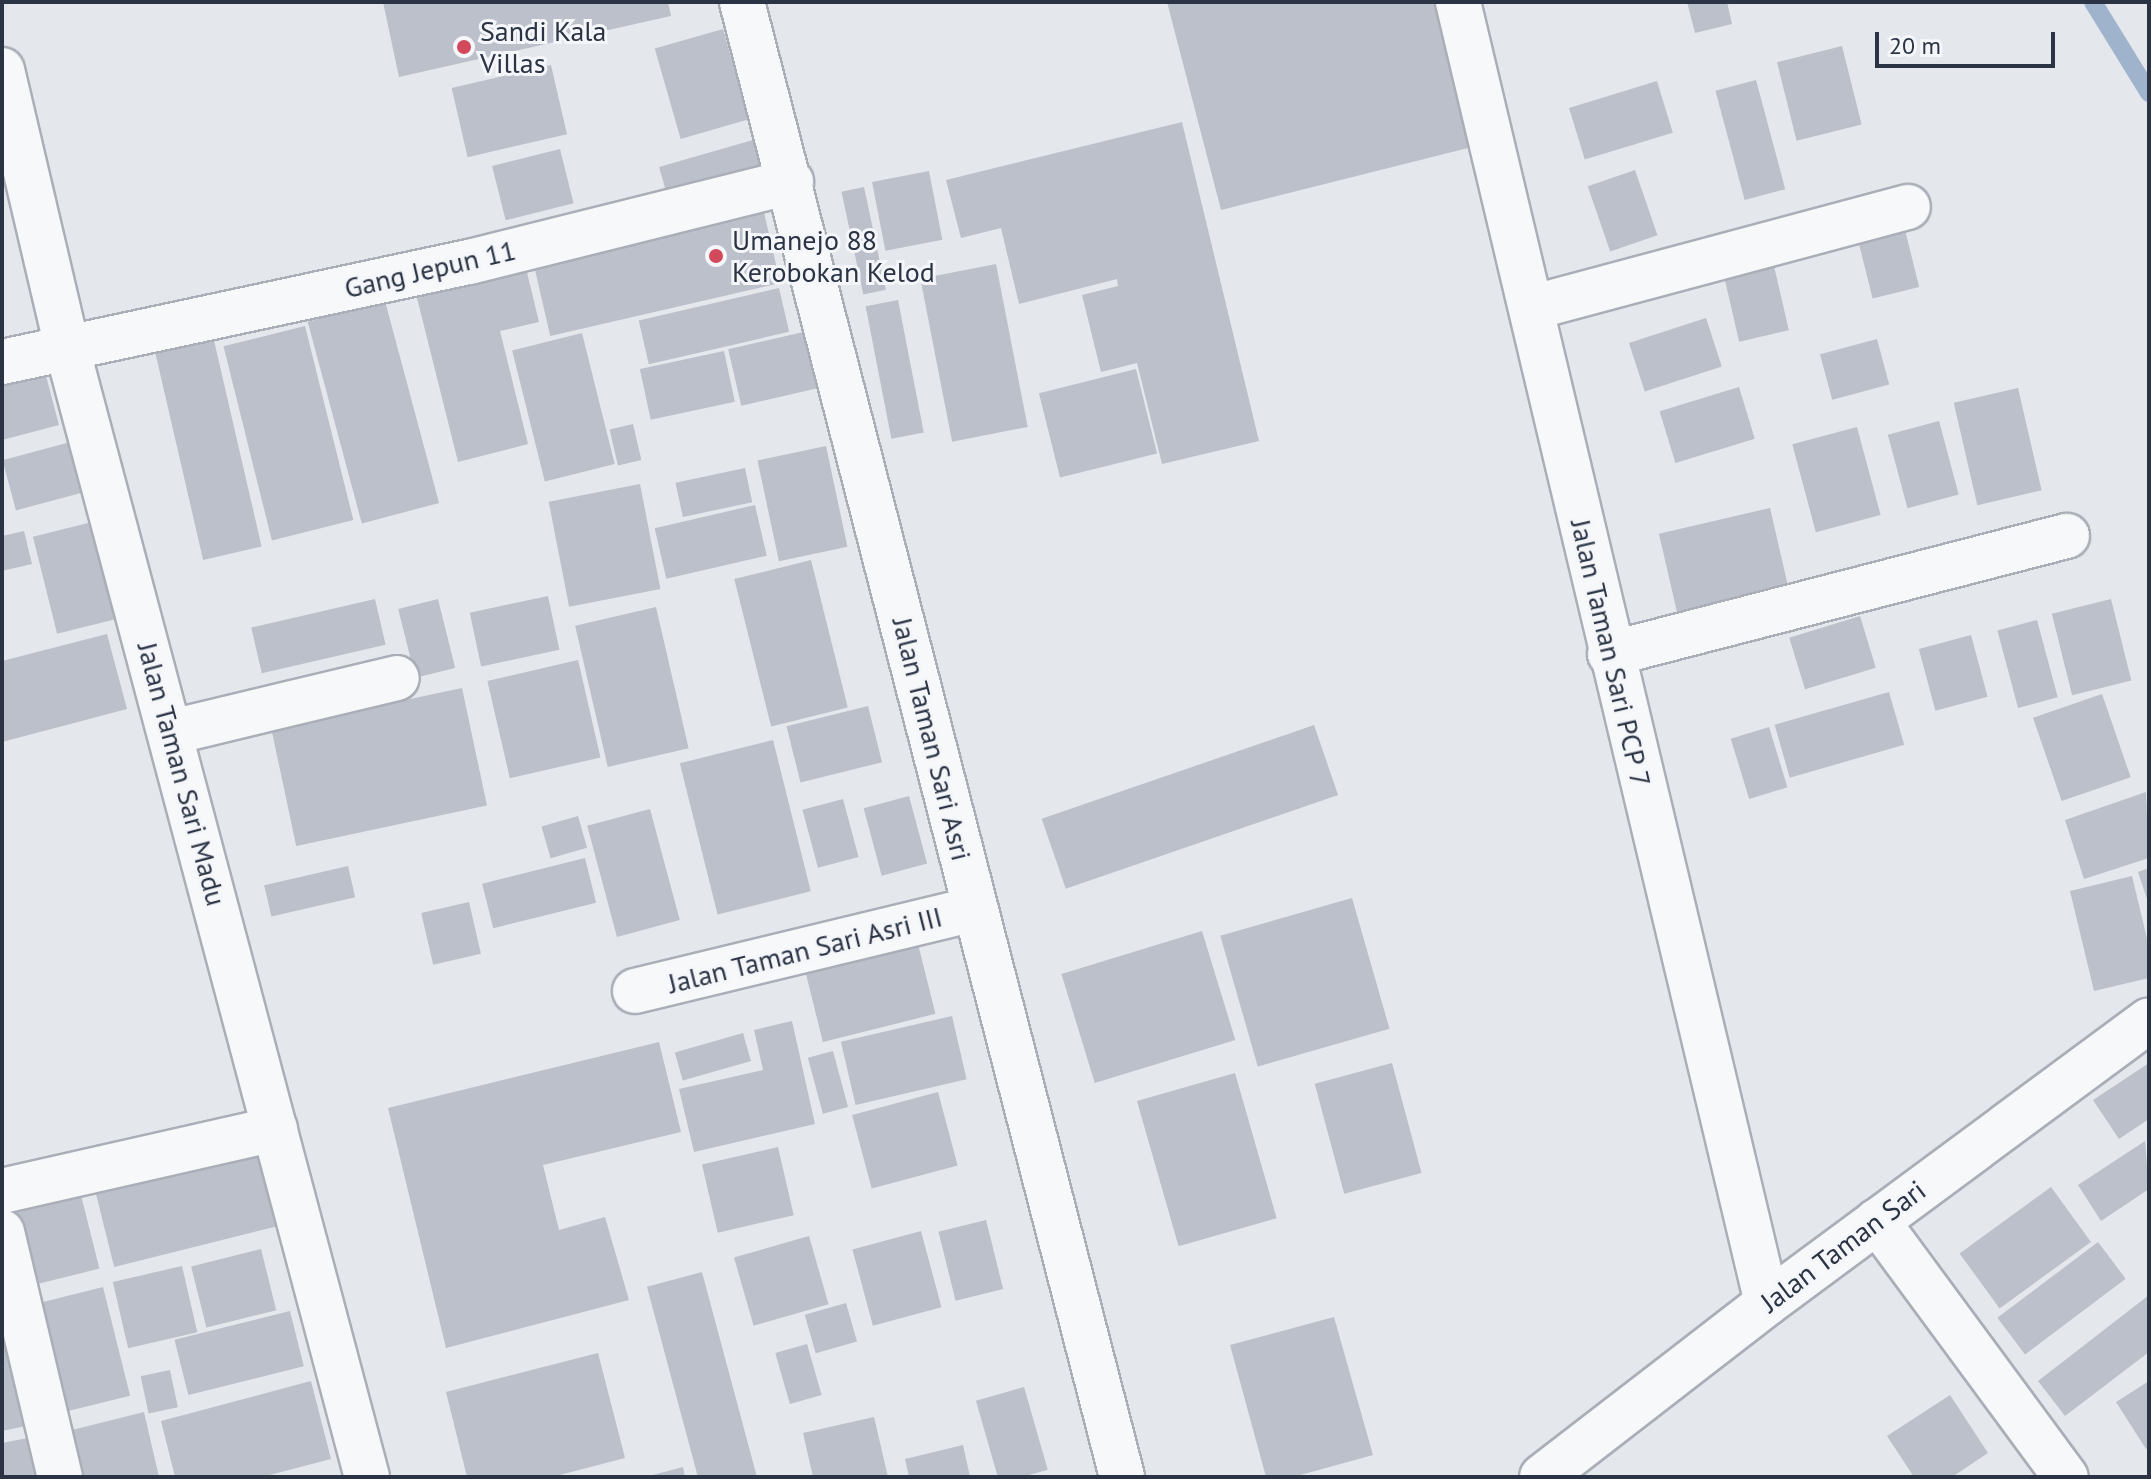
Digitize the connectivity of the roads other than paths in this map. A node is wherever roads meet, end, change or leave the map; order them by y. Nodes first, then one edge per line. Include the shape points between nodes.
1 (742, 2) edge
2 (1458, 2) edge
3 (2, 70) edge
4 (791, 182) junction
5 (1908, 207) dead end
6 (1534, 307) junction
7 (67, 348) junction
8 (2, 362) edge
9 (2067, 536) dead end
10 (1610, 654) junction
11 (397, 678) dead end
12 (172, 732) junction
13 (975, 909) junction
14 (635, 991) dead end
15 (2149, 1020) edge
16 (275, 1129) junction
17 (2, 1191) edge
18 (1877, 1221) junction
19 (2, 1232) edge
20 (1767, 1303) junction
21 (362, 1476) edge
22 (60, 1477) edge
23 (1122, 1477) edge
24 (1542, 1477) edge
25 (2066, 1477) edge

1 - 4 street, Jalan Taman Sari Asri
2 - 6 street, Jalan Taman Sari PCP 7
3 - 7 street, Jalan Taman Sari Madu
4 - 7 street, Gang Jepun 11 via 469,262
4 - 13 street, Jalan Taman Sari Asri
5 - 6 street
6 - 10 street, Jalan Taman Sari PCP 7
7 - 8 street, Gang Jepun 11
7 - 12 street, Jalan Taman Sari Madu
9 - 10 street
10 - 20 street, Jalan Taman Sari PCP 7
11 - 12 street
12 - 16 street, Jalan Taman Sari Madu
13 - 14 street, Jalan Taman Sari Asri III
13 - 23 street, Jalan Taman Sari Asri
15 - 18 street, Jalan Taman Sari
16 - 17 street
16 - 21 street, Jalan Taman Sari Madu
18 - 20 street, Jalan Taman Sari
18 - 25 street
19 - 22 street
20 - 24 street, Jalan Taman Sari

